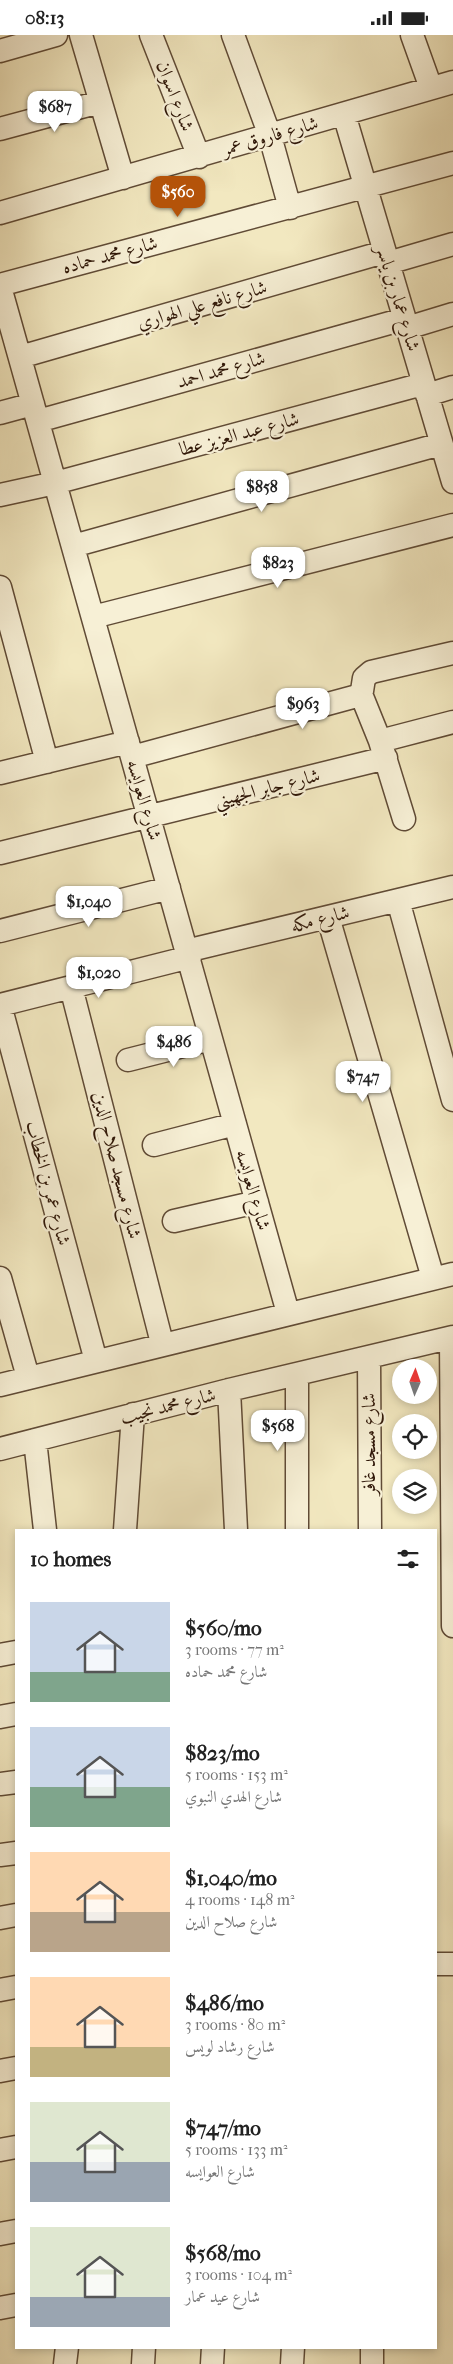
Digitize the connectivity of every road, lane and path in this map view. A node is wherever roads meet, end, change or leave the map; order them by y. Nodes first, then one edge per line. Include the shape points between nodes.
1 (56, 35) edge
2 (81, 35) edge
3 (151, 35) edge
4 (233, 35) edge
5 (412, 35) edge
6 (6, 44) edge
7 (453, 81) edge
8 (430, 88) junction
9 (100, 102) junction
10 (344, 114) junction
11 (0, 129) edge
12 (270, 135) junction
13 (198, 157) junction
14 (453, 163) edge
15 (123, 178) junction
16 (366, 188) junction
17 (290, 208) junction
18 (0, 213) edge
19 (453, 244) edge
20 (386, 258) junction
21 (0, 286) edge
22 (453, 314) edge
23 (405, 323) junction
24 (6, 330) edge
25 (20, 357) junction
26 (453, 387) edge
27 (425, 389) junction
28 (0, 413) edge
29 (35, 413) junction
30 (446, 452) edge
31 (55, 483) junction
32 (453, 483) edge
33 (0, 495) edge
34 (453, 525) edge
35 (73, 546) junction
36 (0, 587) edge
37 (93, 617) junction
38 (453, 653) edge
39 (361, 695) junction
40 (453, 722) edge
41 (383, 749) junction
42 (130, 750) junction
43 (47, 762) junction
44 (0, 773) edge
45 (149, 817) junction
46 (404, 819) dead end
47 (0, 853) edge
48 (453, 887) edge
49 (169, 888) junction
50 (398, 900) junction
51 (328, 917) junction
52 (0, 931) edge
53 (188, 954) junction
54 (71, 987) junction
55 (0, 1005) edge
56 (211, 1039) junction
57 (128, 1060) dead end
58 (453, 1100) edge
59 (235, 1124) junction
60 (154, 1145) dead end
61 (257, 1202) junction
62 (174, 1221) dead end
63 (443, 1276) edge
64 (0, 1278) edge
65 (288, 1313) junction
66 (452, 1337) edge
67 (162, 1343) junction
68 (369, 1357) junction
69 (96, 1361) junction
70 (297, 1373) junction
71 (28, 1377) junction
72 (0, 1385) edge
73 (229, 1390) junction
74 (133, 1414) junction
75 (35, 1440) junction
76 (0, 1449) edge
77 (45, 1529) edge
78 (125, 1529) edge
79 (236, 1529) edge
80 (297, 1529) edge
81 (370, 1529) edge
82 (453, 1626) edge
83 (15, 1652) edge
84 (0, 1655) edge
85 (15, 1714) edge
86 (0, 1717) edge
87 (15, 1782) edge
88 (0, 1785) edge
89 (15, 1853) edge
90 (0, 1855) edge
91 (15, 1915) edge
92 (0, 1918) edge
93 (437, 1964) edge
94 (453, 1964) edge
95 (15, 1987) edge
96 (0, 1990) edge
97 (15, 2068) edge
98 (0, 2071) edge
99 (15, 2147) edge
100 (0, 2150) edge
101 (15, 2231) edge
102 (0, 2234) edge
103 (15, 2305) edge
104 (0, 2308) edge
105 (67, 2349) edge
106 (144, 2349) edge
107 (213, 2349) edge
108 (293, 2349) edge
109 (372, 2349) edge
110 (66, 2364) edge
111 (143, 2364) edge
112 (212, 2364) edge
113 (292, 2364) edge
114 (372, 2364) edge

1 - 6 street
2 - 9 street
3 - 13 street, شارع اسوان
4 - 12 street
5 - 8 street
7 - 8 street, شارع فاروق عمر
8 - 10 street, شارع فاروق عمر
9 - 11 street
9 - 15 street
10 - 12 street, شارع فاروق عمر
10 - 16 street, شارع عمار بن ياسر
12 - 13 street, شارع فاروق عمر
12 - 17 street
13 - 15 street, شارع فاروق عمر
14 - 16 street, شارع محمد حماده
15 - 18 street, شارع فاروق عمر
16 - 17 street, شارع محمد حماده
16 - 20 street, شارع عمار بن ياسر
17 - 21 street, شارع محمد حماده
19 - 20 street, شارع نافع علي الهواري
20 - 23 street, شارع عمار بن ياسر
20 - 25 street, شارع نافع علي الهواري
21 - 24 street, شارع العوايسه
22 - 23 street, شارع محمد احمد
23 - 27 street, شارع عمار بن ياسر
23 - 29 street, شارع محمد احمد
24 - 25 street, شارع العوايسه
25 - 29 street, شارع العوايسه
26 - 27 street, شارع عبد العزيز عطا
27 - 30 street, شارع عمار بن ياسر
27 - 31 street, شارع عبد العزيز عطا
28 - 29 street, شارع محمد احمد
29 - 31 street, شارع العوايسه
30 - 32 street, شارع عمار بن ياسر
30 - 35 street
31 - 33 street, شارع عبد العزيز عطا
31 - 35 street, شارع العوايسه
34 - 37 street
35 - 37 street, شارع العوايسه
36 - 43 street
37 - 42 street, شارع العوايسه
38 - 39 street via 371,673 364,678
39 - 41 street
39 - 42 street
40 - 41 street, شارع جابر الجهيني
41 - 45 street, شارع جابر الجهيني
41 - 46 street
42 - 43 street
42 - 45 street, شارع العوايسه
43 - 44 street
45 - 47 street, شارع جابر الجهيني
45 - 49 street, شارع العوايسه
48 - 50 street, شارع مكه
49 - 52 street
49 - 53 street, شارع العوايسه
50 - 51 street, شارع مكه
50 - 58 street
51 - 53 street, شارع مكه
51 - 63 street
53 - 54 street, شارع مكه
53 - 56 street, شارع العوايسه
54 - 55 street, شارع مكه
54 - 67 street, شارع مسجد صلاح الدين
55 - 69 street, شارع عمر بن الخطاب
56 - 57 street
56 - 59 street, شارع العوايسه
59 - 60 street
59 - 61 street, شارع العوايسه
61 - 62 street
61 - 65 street, شارع العوايسه
63 - 65 street
64 - 71 street
65 - 67 street
66 - 68 street, شارع محمد نجيب
66 - 82 street
67 - 69 street
68 - 70 street, شارع محمد نجيب
68 - 81 street, شارع مسجد غافر
69 - 71 street
70 - 73 street, شارع محمد نجيب
70 - 80 street
71 - 72 street
73 - 74 street, شارع محمد نجيب
73 - 79 street
74 - 75 street, شارع محمد نجيب
74 - 78 street
75 - 76 street, شارع محمد نجيب
75 - 77 street
83 - 84 street
85 - 86 street
87 - 88 street
89 - 90 street
91 - 92 street
93 - 94 street
95 - 96 street
97 - 98 street
99 - 100 street
101 - 102 street
103 - 104 street
105 - 110 street
106 - 111 street
107 - 112 street
108 - 113 street
109 - 114 street

